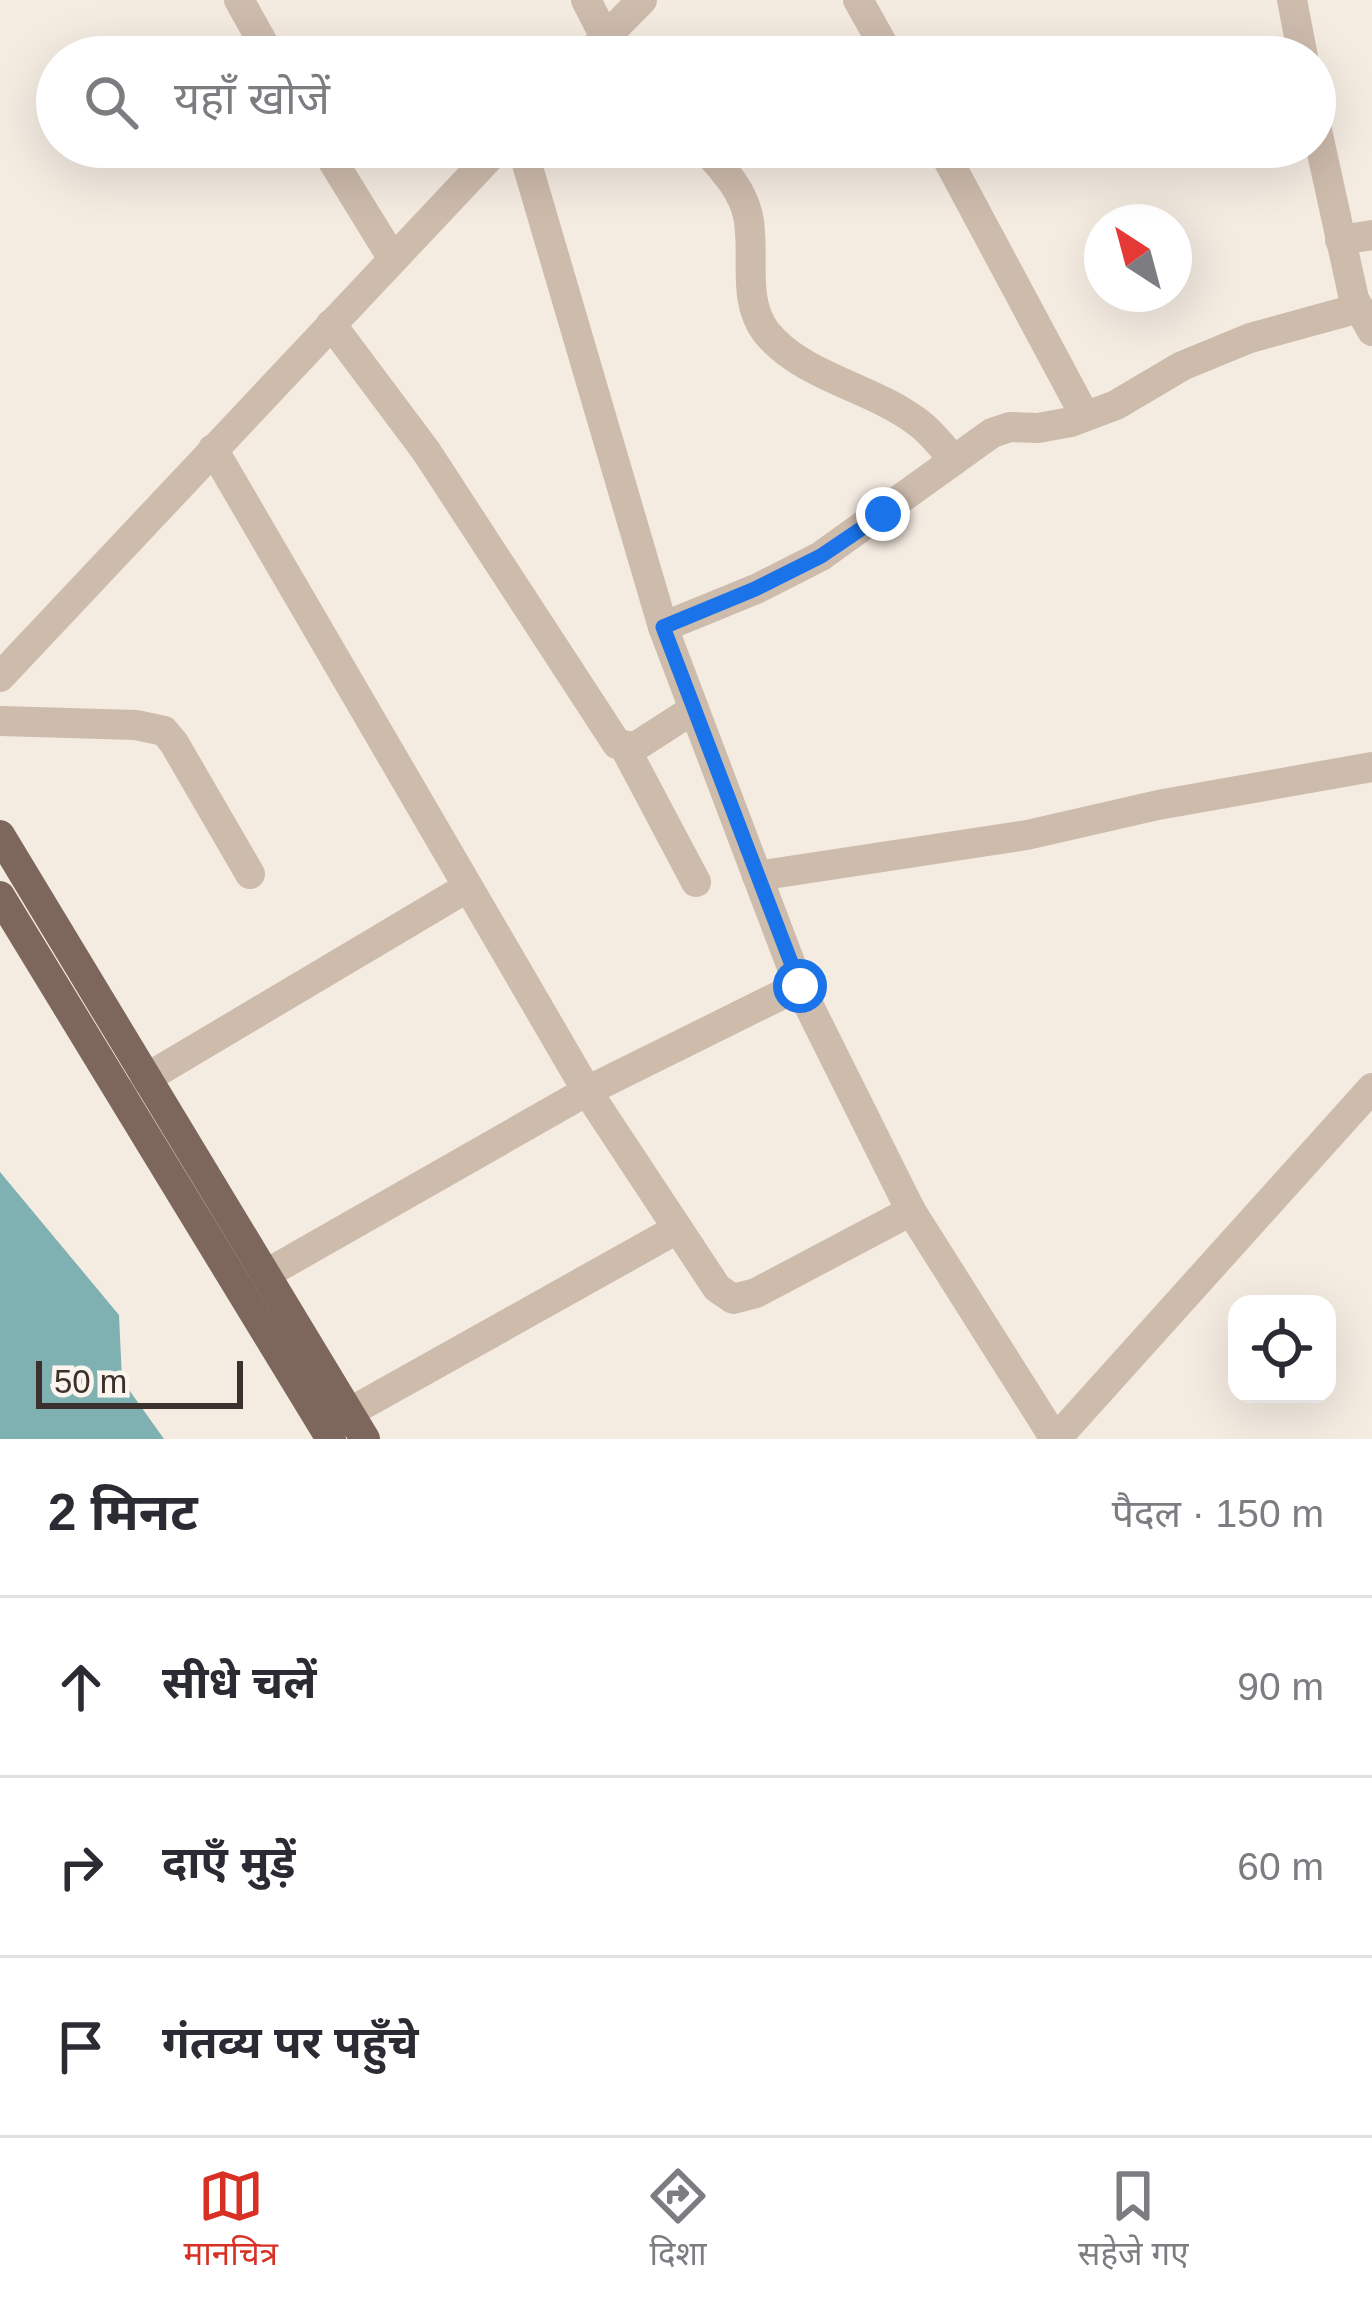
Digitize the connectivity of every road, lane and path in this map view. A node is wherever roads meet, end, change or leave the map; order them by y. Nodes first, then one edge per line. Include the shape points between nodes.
1 (239, 0) edge
2 (586, 0) edge
3 (642, 0) edge
4 (858, 0) edge
5 (1292, 0) edge
6 (260, 36) edge
7 (600, 36) edge
8 (615, 36) edge
9 (878, 36) edge
10 (1299, 36) edge
11 (337, 168) edge
12 (479, 168) edge
13 (528, 168) edge
14 (721, 168) edge
15 (951, 168) edge
16 (1325, 168) edge
17 (1372, 235) edge
18 (1340, 240) junction
19 (393, 259) junction
20 (1366, 320) edge
21 (331, 324) junction
22 (1085, 416) junction
23 (213, 449) junction
24 (955, 460) junction
25 (663, 627) junction
26 (0, 677) edge
27 (694, 709) junction
28 (0, 721) edge
29 (625, 748) junction
30 (1372, 767) edge
31 (0, 836) edge
32 (250, 874) dead end
33 (758, 876) junction
34 (696, 882) dead end
35 (468, 887) junction
36 (3, 906) edge
37 (800, 986) junction
38 (146, 1079) junction
39 (1372, 1088) edge
40 (587, 1091) junction
41 (911, 1210) junction
42 (677, 1229) junction
43 (266, 1274) junction
44 (350, 1412) junction
45 (331, 1439) edge
46 (365, 1439) edge
47 (1055, 1439) edge

1 - 6 street
2 - 7 street
3 - 8 street
4 - 9 street
5 - 10 street
11 - 19 street
12 - 19 street
13 - 25 street
14 - 24 street via 748,214 752,302 770,337 916,421
15 - 22 street
16 - 18 street
17 - 18 street
18 - 20 street
19 - 21 street
20 - 22 street via 1250,338
21 - 23 street
21 - 29 street
22 - 24 street via 992,433
23 - 26 street
23 - 35 street
24 - 25 street via 821,556
25 - 27 street
27 - 29 street
27 - 33 street
28 - 32 street via 164,731
29 - 34 street
30 - 33 street via 1027,835
31 - 38 main road
33 - 37 street
35 - 38 street
35 - 40 street
36 - 45 main road
37 - 40 street
37 - 41 street
38 - 43 main road
39 - 47 street
40 - 42 street
40 - 43 street
41 - 42 street via 742,1299 717,1288
41 - 47 street
42 - 44 street
43 - 44 main road
44 - 46 main road

